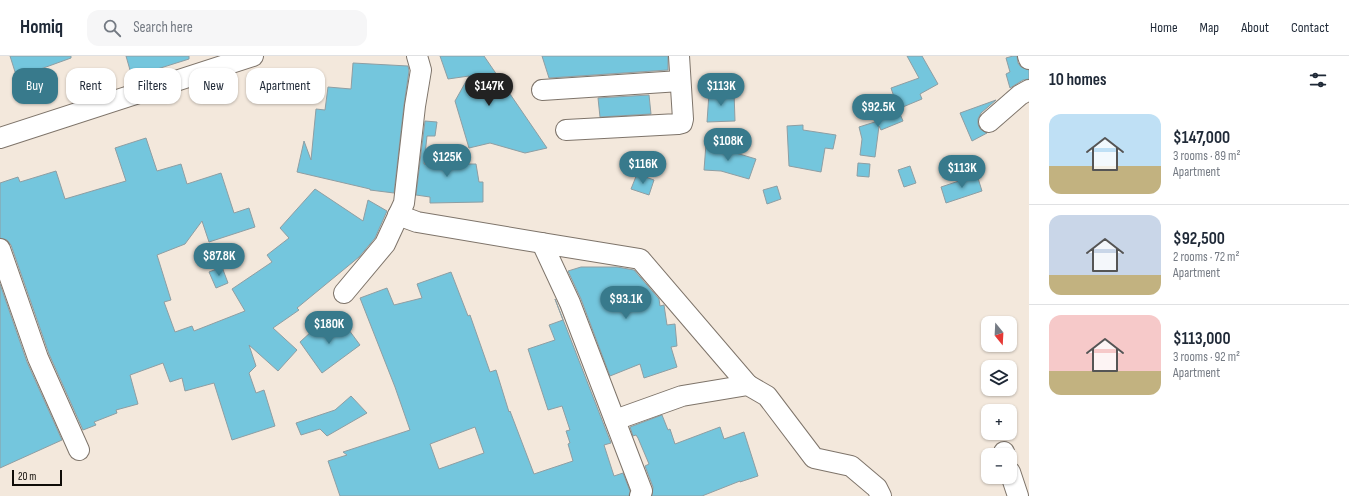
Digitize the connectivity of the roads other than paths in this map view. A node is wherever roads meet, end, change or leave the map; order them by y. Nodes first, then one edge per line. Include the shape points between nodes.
1 (253, 56) edge
2 (417, 56) edge
3 (679, 56) edge
4 (1028, 56) edge
5 (1029, 60) edge
6 (680, 81) junction
7 (542, 90) dead end
8 (1029, 90) edge
9 (989, 122) dead end
10 (566, 130) dead end
11 (0, 138) edge
12 (398, 215) junction
13 (542, 243) junction
14 (0, 249) edge
15 (344, 293) dead end
16 (748, 385) junction
17 (615, 420) junction
18 (79, 450) dead end
19 (1014, 484) edge
20 (640, 496) edge
21 (881, 496) edge
22 (1018, 496) edge

1 - 11 street
2 - 12 street via 421,70 404,203
3 - 6 street
4 - 5 street
6 - 7 street
6 - 10 street via 682,123
8 - 9 street
12 - 13 street via 417,222
12 - 15 street via 385,244
13 - 16 street via 640,259
13 - 17 street via 570,304
14 - 18 street via 38,358
16 - 17 street via 682,396
16 - 21 street via 767,396 814,458 850,466 877,488
17 - 20 street via 642,491
19 - 22 street

